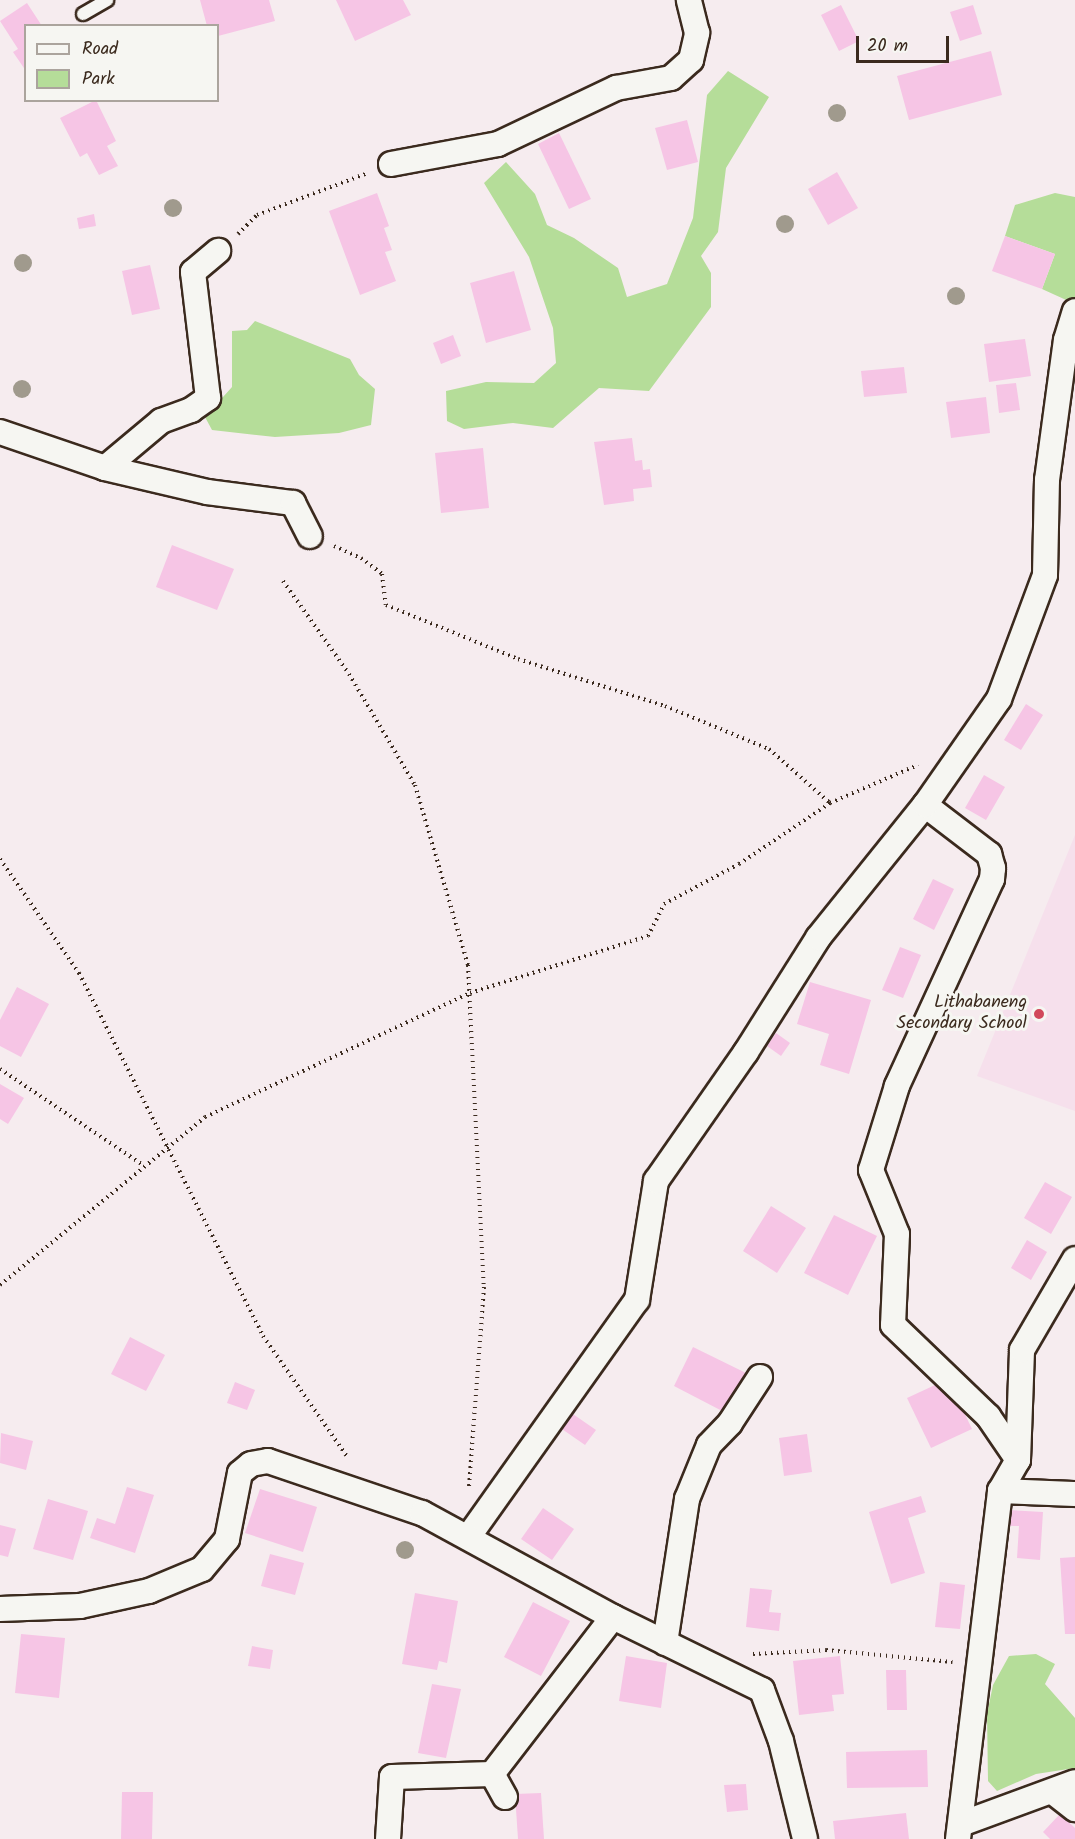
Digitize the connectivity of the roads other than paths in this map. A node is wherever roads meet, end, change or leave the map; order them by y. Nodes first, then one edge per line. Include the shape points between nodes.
1 (107, 0) edge
2 (689, 0) edge
3 (83, 14) dead end
4 (391, 164) road end
5 (218, 251) road end
6 (1075, 311) edge
7 (0, 432) edge
8 (105, 468) junction
9 (310, 536) road end
10 (925, 805) junction
11 (1075, 1259) edge
12 (760, 1377) dead end
13 (1018, 1460) junction
14 (1000, 1491) junction
15 (1075, 1494) edge
16 (469, 1536) junction
17 (0, 1609) edge
18 (613, 1617) junction
19 (665, 1643) junction
20 (492, 1774) junction
21 (1064, 1787) edge
22 (505, 1797) dead end
23 (1075, 1809) edge
24 (959, 1831) edge
25 (388, 1839) edge
26 (805, 1839) edge

1 - 3 lane
2 - 4 street via 697,33 691,60 671,78 616,88 498,144
5 - 8 street via 193,272 208,398 191,410 161,421
6 - 10 street via 1066,340 1047,480 1045,575 999,699
7 - 8 street
8 - 9 street via 207,492 294,503
10 - 13 street via 989,854 993,868 992,879 897,1086 871,1170 897,1234 893,1326 988,1416
10 - 16 street via 818,938 746,1052 656,1181 638,1300
11 - 13 street via 1022,1350
12 - 19 street via 730,1423 709,1445 687,1498
13 - 14 street
14 - 15 street
14 - 24 street
16 - 17 street via 374,1495 314,1479 268,1461 251,1464 240,1473 227,1539 202,1569 149,1591 80,1606
16 - 18 street
18 - 19 street
18 - 20 street
19 - 26 street via 762,1690 781,1741
20 - 22 street
20 - 25 street via 393,1777
21 - 23 street
21 - 24 street

